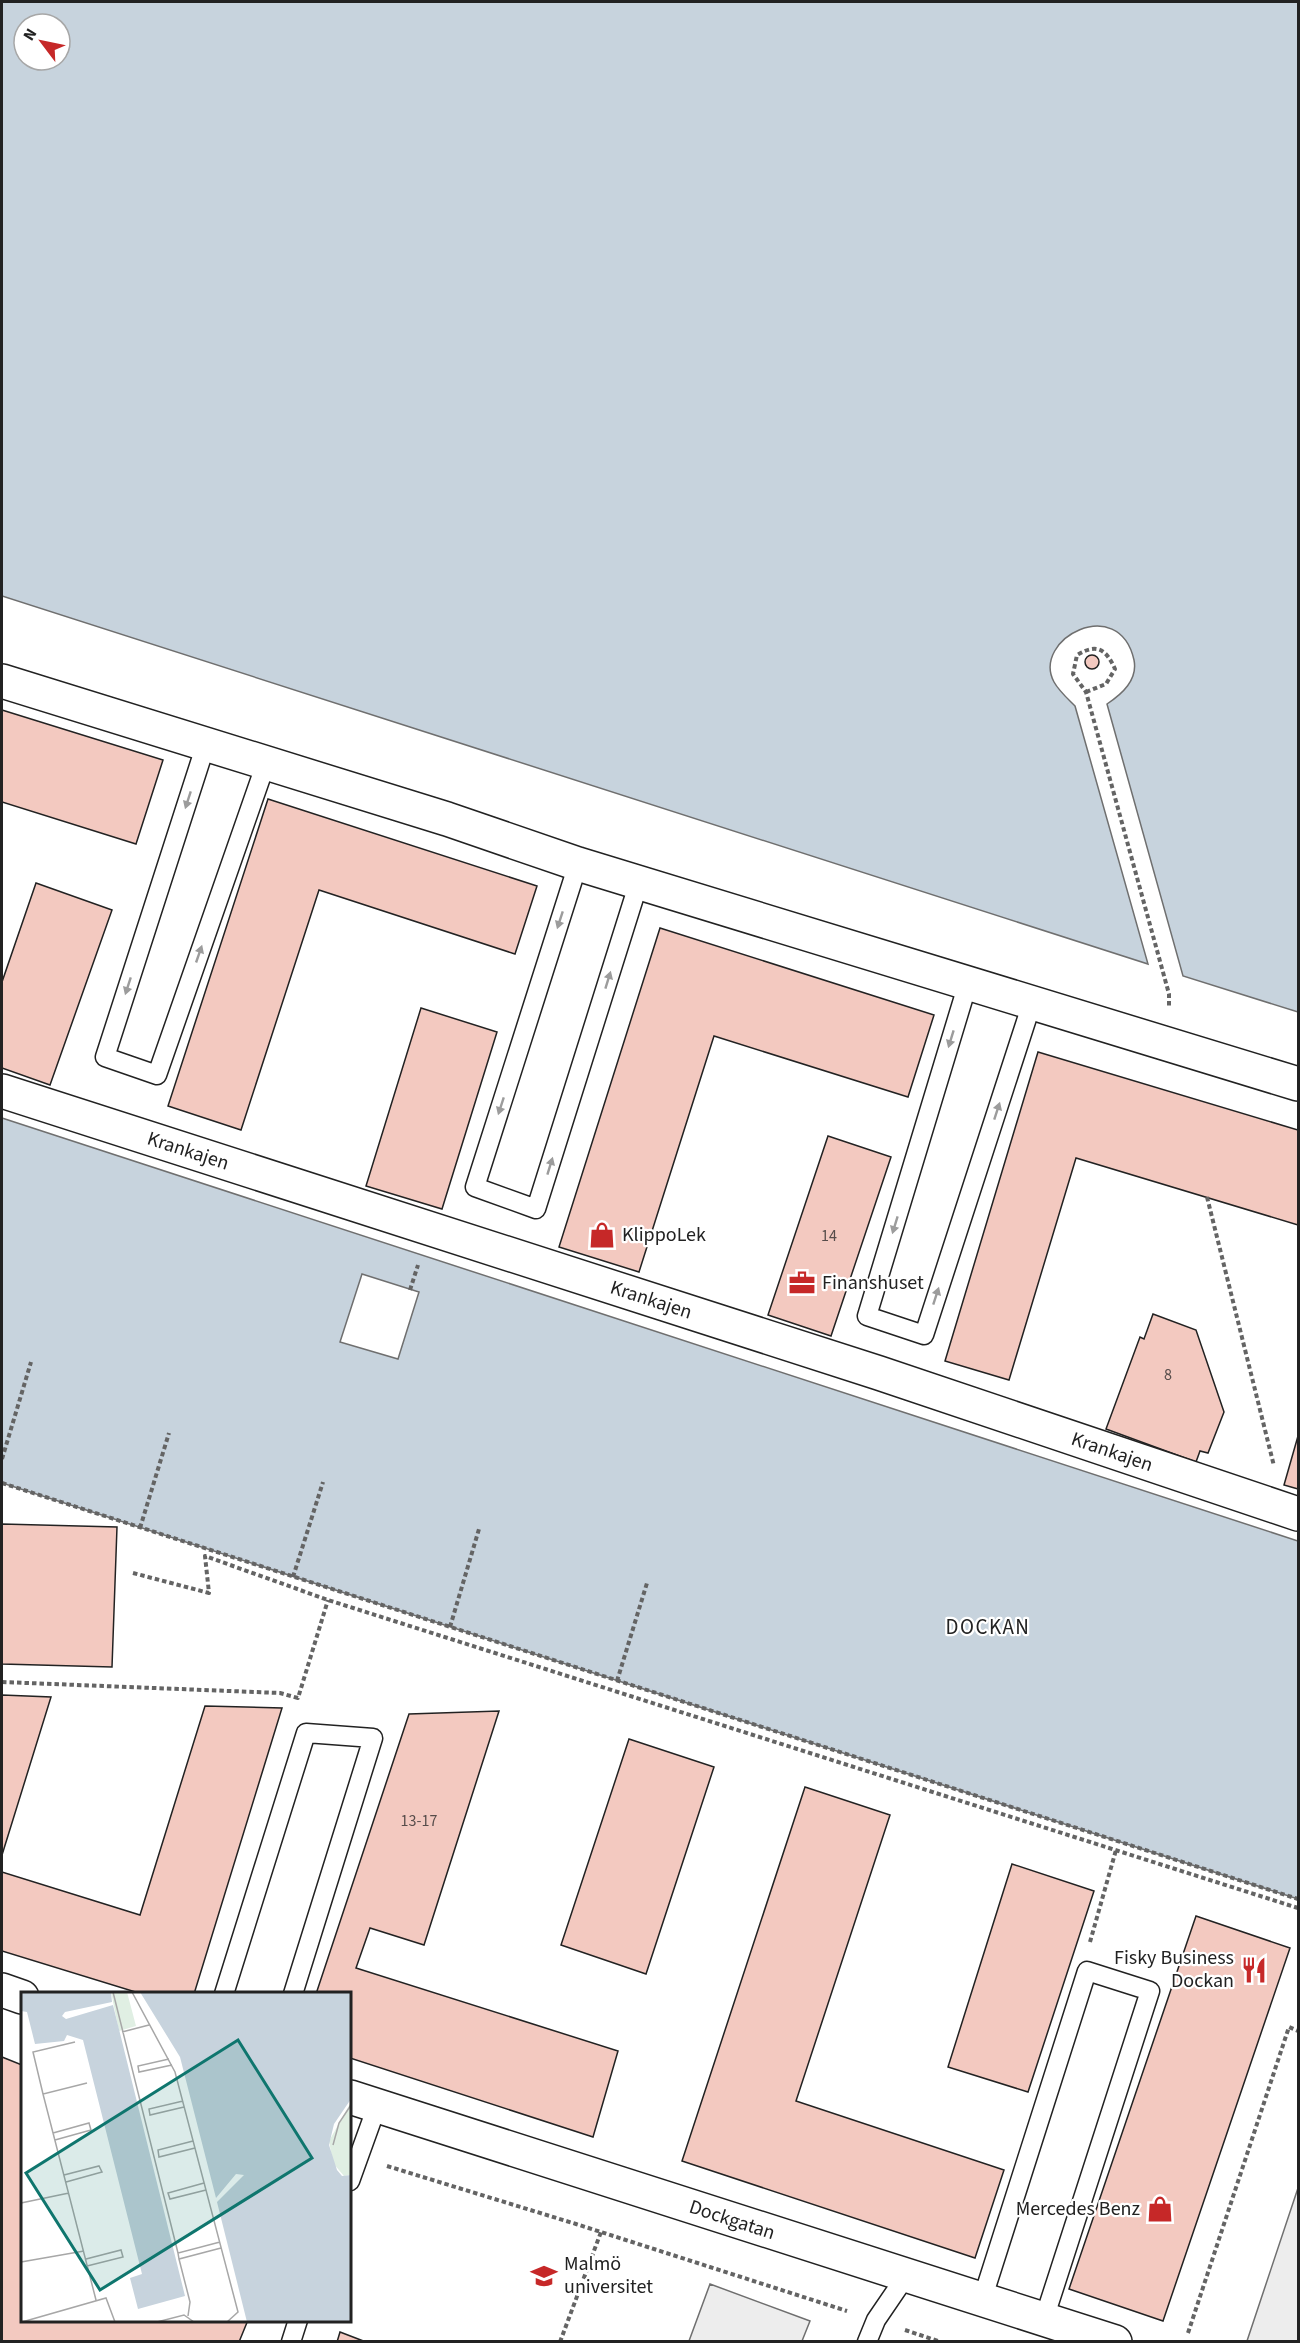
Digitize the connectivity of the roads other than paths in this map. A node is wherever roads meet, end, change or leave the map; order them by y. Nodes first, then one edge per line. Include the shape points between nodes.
1 (2, 681) edge
2 (206, 744) junction
3 (266, 763) junction
4 (578, 864) junction
5 (639, 882) junction
6 (968, 983) junction
7 (1032, 1003) junction
8 (1299, 1084) edge
9 (2, 1091) edge
10 (1292, 1512) edge
11 (2, 1990) edge
12 (225, 1992) edge
13 (294, 1992) edge
14 (21, 1997) edge
15 (363, 2102) edge
16 (351, 2178) edge
17 (906, 2276) junction
18 (982, 2300) junction
19 (1044, 2319) junction
20 (297, 2322) edge
21 (291, 2342) edge
22 (867, 2342) edge
23 (1115, 2342) edge

1 - 2 street
2 - 3 street
2 -> 3 lane via 105,1057 157,1075
3 - 4 street
4 - 5 street
4 -> 5 lane via 475,1187 536,1209
5 - 6 street
6 - 7 street
6 -> 7 lane via 867,1316 924,1335
7 - 8 street
9 - 10 street, Krankajen via 879,1373
11 - 14 street
12 - 13 lane via 306,1734 373,1738
15 - 16 lane via 358,2157
15 - 17 street, Dockgatan
17 - 18 street, Dockgatan
17 - 22 lane via 876,2320
18 - 19 street, Dockgatan
18 - 19 lane via 1087,1971 1150,1991
19 - 23 street, Dockgatan
20 - 21 lane

